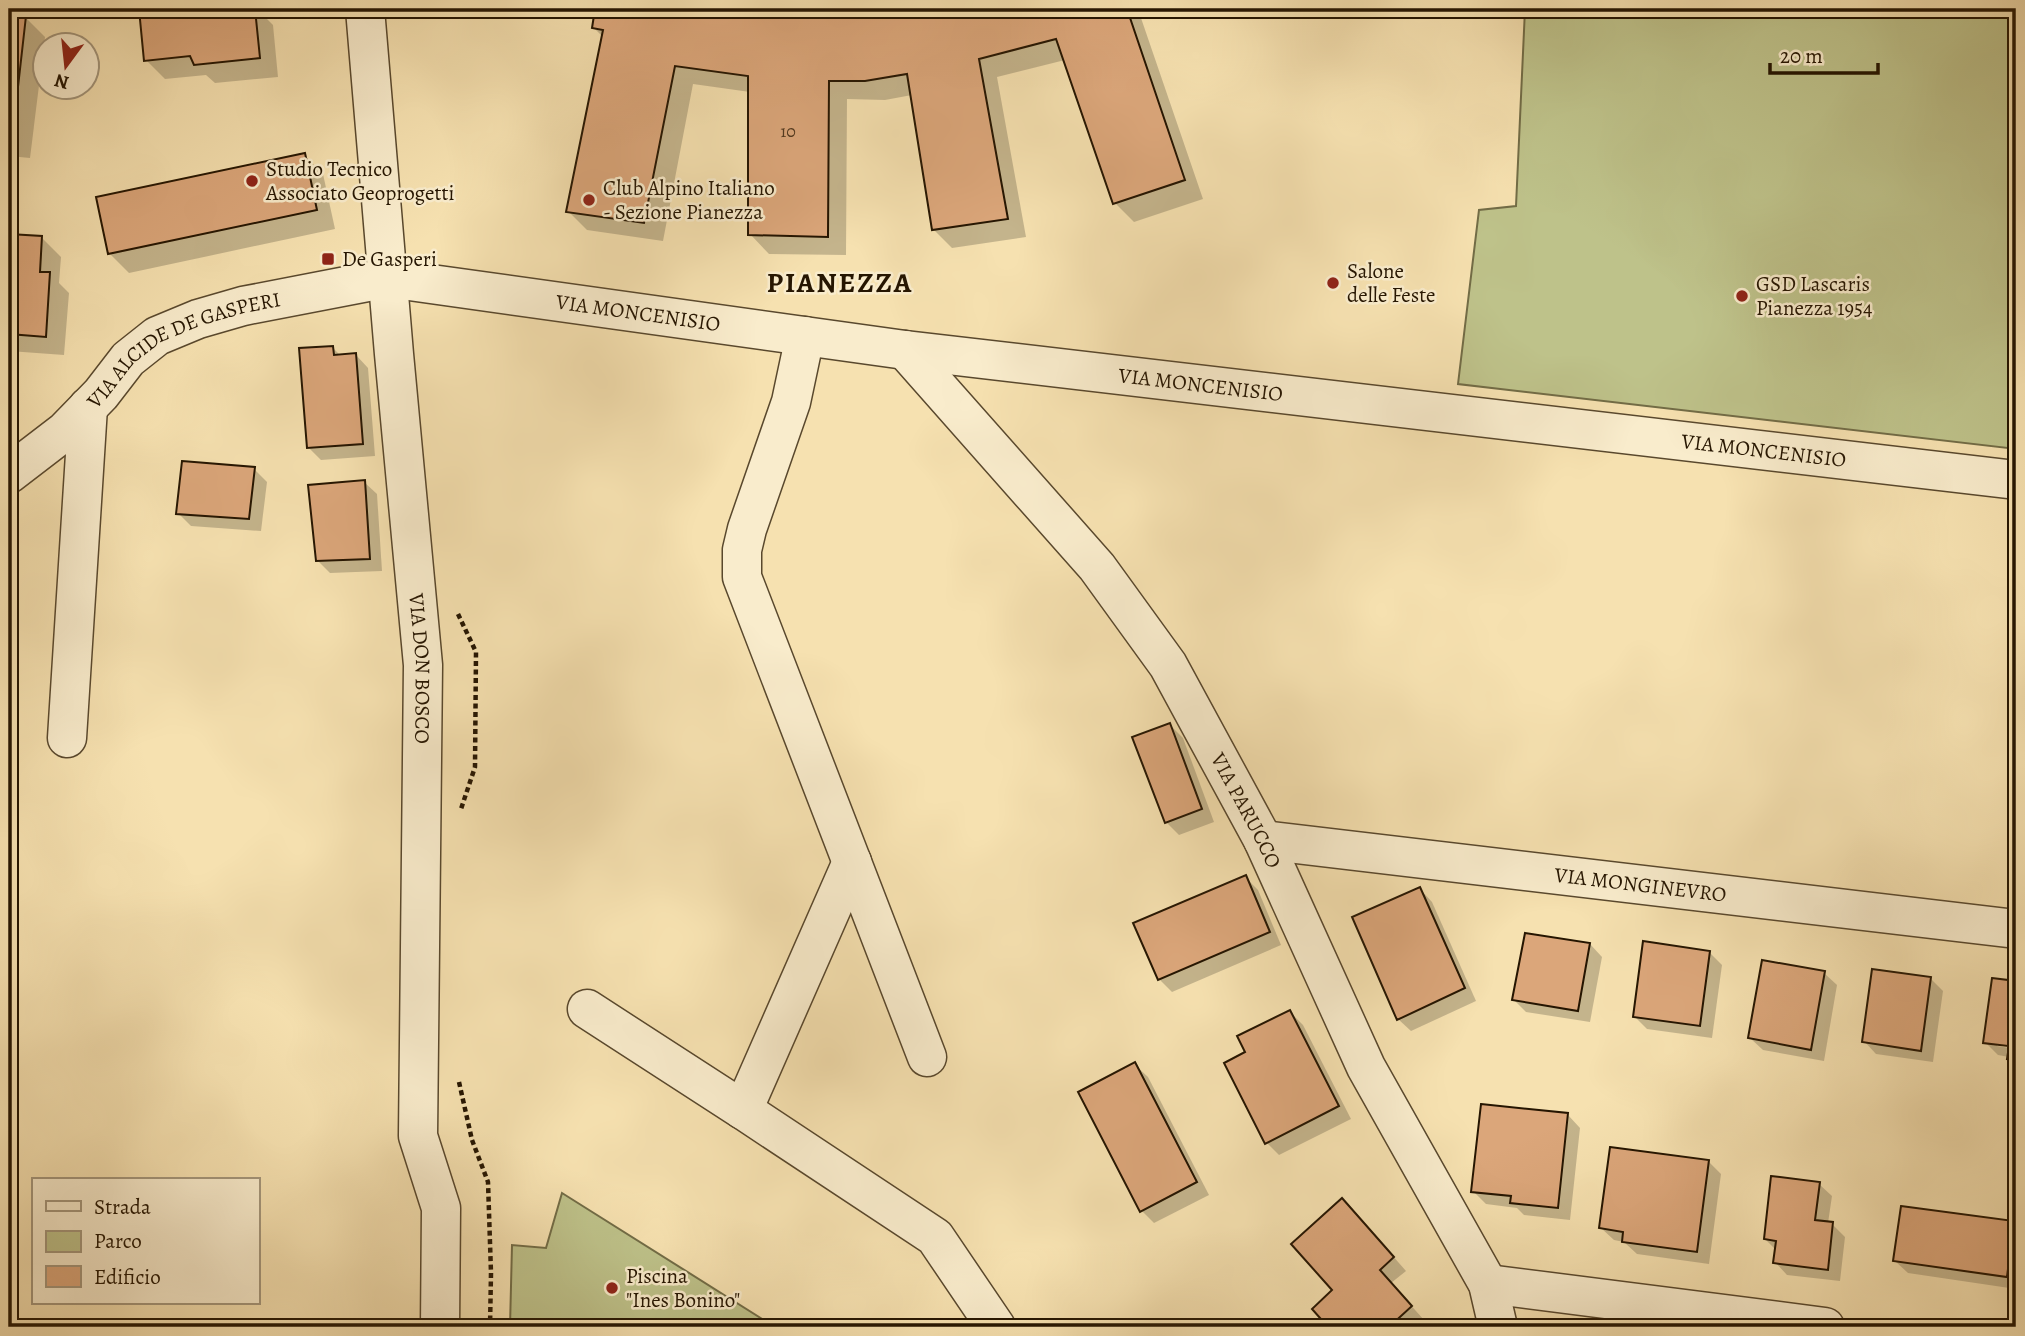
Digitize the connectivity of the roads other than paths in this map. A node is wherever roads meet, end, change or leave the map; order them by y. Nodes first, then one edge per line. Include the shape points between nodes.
1 (365, 9) edge
2 (388, 278) junction
3 (805, 336) junction
4 (905, 350) junction
5 (88, 407) junction
6 (9, 474) edge
7 (2016, 480) edge
8 (67, 738) dead end
9 (1263, 840) junction
10 (852, 862) junction
11 (2016, 929) edge
12 (587, 1009) dead end
13 (927, 1058) dead end
14 (743, 1110) junction
15 (1489, 1284) junction
16 (440, 1327) edge
17 (996, 1327) edge
18 (1498, 1327) edge
19 (1825, 1327) edge

1 - 2 street, VIA DON BOSCO
2 - 3 street, VIA MONCENISIO
2 - 5 street, VIA ALCIDE DE GASPERI via 243,306 157,336 128,359
2 - 16 street, VIA DON BOSCO via 423,665 418,1136 441,1208
3 - 4 street, VIA MONCENISIO
3 - 10 street via 791,402 747,529 742,577
4 - 7 street, VIA MONCENISIO
4 - 9 street, VIA PARUCCO via 1097,566 1168,666
5 - 6 street, VIA ALCIDE DE GASPERI
5 - 8 street
9 - 11 street, VIA MONGINEVRO
9 - 15 street, VIA PARUCCO via 1366,1067
10 - 13 street
10 - 14 street
12 - 14 street
14 - 17 street via 935,1237
15 - 18 street, VIA PARUCCO
15 - 19 street

